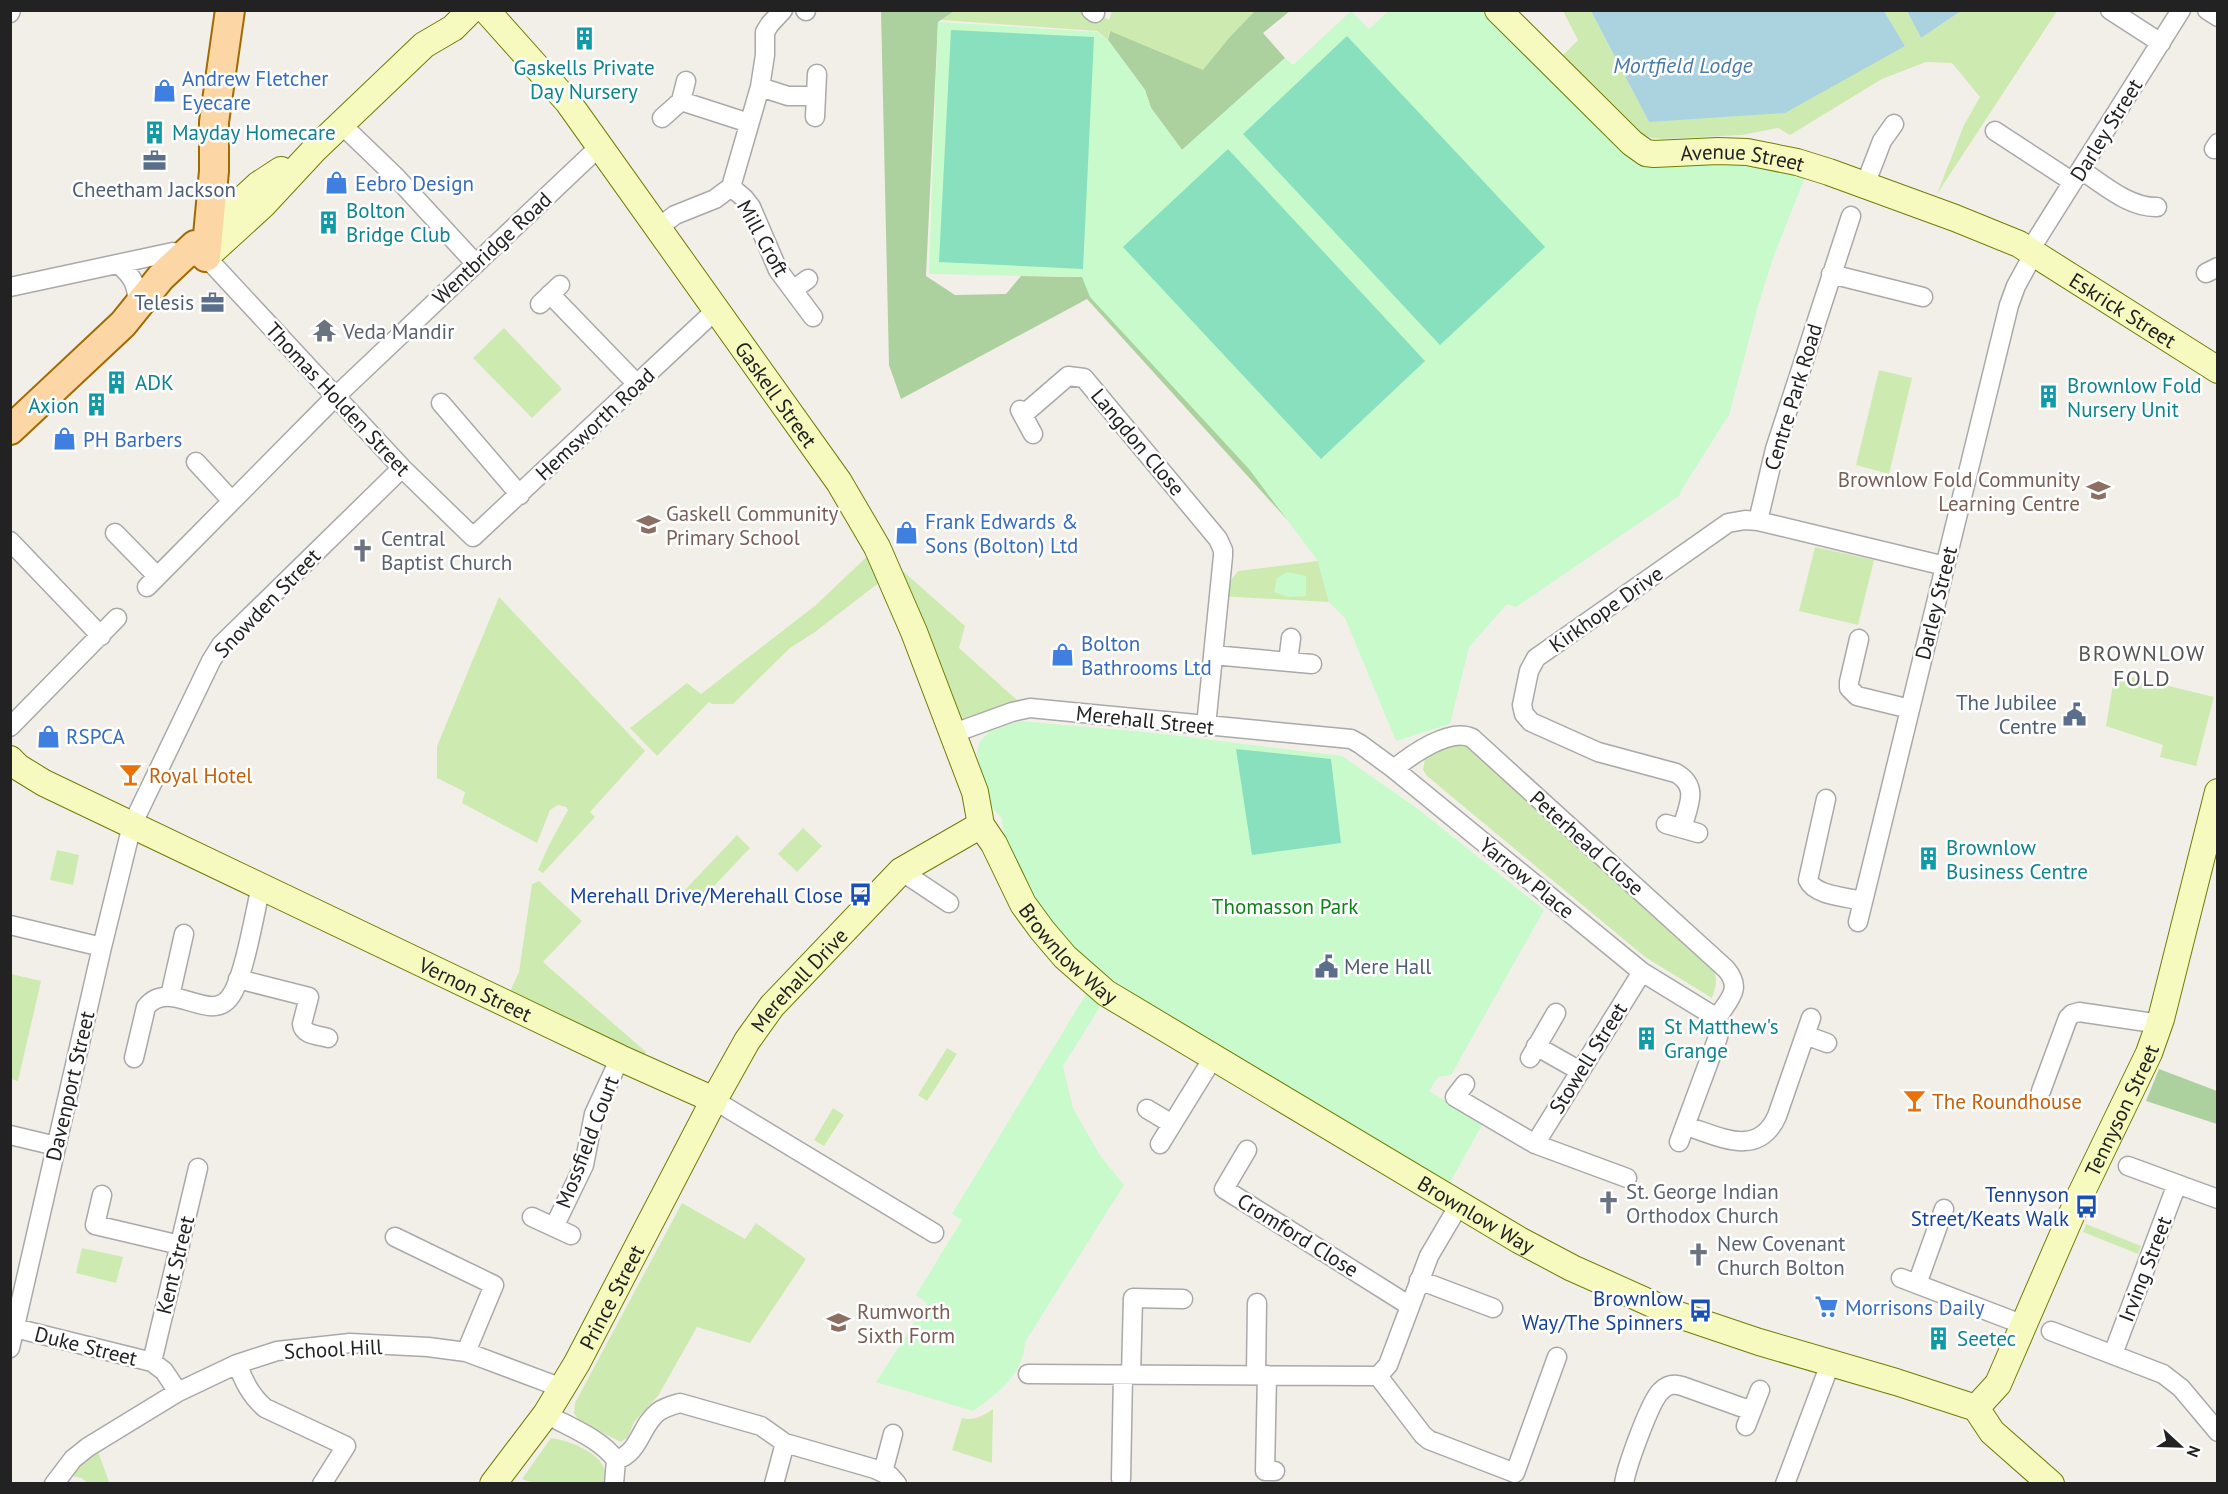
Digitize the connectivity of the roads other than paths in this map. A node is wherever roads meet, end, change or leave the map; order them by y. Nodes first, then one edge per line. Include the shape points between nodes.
1 (230, 10) edge
2 (448, 10) edge
3 (783, 10) edge
4 (1498, 10) edge
5 (2110, 10) edge
6 (2181, 10) edge
7 (2207, 10) edge
8 (483, 11) edge
9 (2217, 17) edge
10 (2161, 43) junction
11 (424, 45) junction
12 (817, 74) dead end
13 (687, 81) dead end
14 (760, 87) junction
15 (816, 96) junction
16 (681, 101) junction
17 (815, 117) dead end
18 (662, 118) dead end
19 (749, 123) junction
20 (1894, 124) dead end
21 (342, 125) junction
22 (1996, 130) dead end
23 (599, 147) junction
24 (2077, 176) junction
25 (1865, 185) junction
26 (731, 187) junction
27 (2157, 207) dead end
28 (1851, 216) dead end
29 (658, 228) junction
30 (192, 249) junction
31 (2032, 252) junction
32 (118, 264) junction
33 (476, 264) junction
34 (1831, 274) junction
35 (808, 279) dead end
36 (10, 287) edge
37 (793, 290) junction
38 (550, 294) dead end
39 (1923, 297) dead end
40 (717, 309) junction
41 (130, 315) junction
42 (813, 317) dead end
43 (2217, 370) edge
44 (638, 384) junction
45 (335, 397) junction
46 (450, 409) dead end
47 (10, 430) edge
48 (1033, 434) dead end
49 (196, 462) dead end
50 (402, 468) junction
51 (520, 495) junction
52 (232, 501) junction
53 (1758, 521) junction
54 (116, 533) dead end
55 (473, 537) joint
56 (10, 541) edge
57 (1945, 566) junction
58 (117, 618) dead end
59 (101, 636) junction
60 (1291, 638) dead end
61 (1859, 639) dead end
62 (1213, 655) junction
63 (1288, 662) junction
64 (1312, 664) dead end
65 (1910, 709) junction
66 (1206, 726) junction
67 (10, 728) edge
68 (954, 733) junction
69 (1341, 736) joint
70 (10, 759) edge
71 (1394, 769) junction
72 (2217, 792) edge
73 (1826, 799) dead end
74 (132, 825) junction
75 (981, 825) junction
76 (1682, 828) dead end
77 (901, 871) junction
78 (261, 886) junction
79 (1863, 901) junction
80 (949, 903) dead end
81 (1858, 922) dead end
82 (10, 925) edge
83 (184, 934) dead end
84 (102, 947) junction
85 (1642, 972) junction
86 (238, 979) junction
87 (170, 996) junction
88 (1556, 1013) dead end
89 (1717, 1018) junction
90 (2160, 1024) junction
91 (328, 1038) dead end
92 (1827, 1043) dead end
93 (134, 1058) dead end
94 (620, 1058) junction
95 (1213, 1058) junction
96 (1580, 1071) junction
97 (1465, 1084) dead end
98 (2041, 1091) dead end
99 (714, 1100) junction
100 (1147, 1109) dead end
101 (1172, 1124) junction
102 (10, 1135) edge
103 (1160, 1144) dead end
104 (1535, 1144) junction
105 (56, 1146) junction
106 (1247, 1150) dead end
107 (2128, 1166) dead end
108 (198, 1168) dead end
109 (1627, 1178) dead end
110 (2177, 1184) junction
111 (102, 1195) dead end
112 (2217, 1199) edge
113 (1458, 1205) junction
114 (1944, 1209) dead end
115 (532, 1217) dead end
116 (934, 1233) dead end
117 (395, 1237) dead end
118 (180, 1245) junction
119 (1419, 1280) junction
120 (1183, 1299) dead end
121 (1410, 1306) junction
122 (1493, 1308) dead end
123 (1263, 1312) dead end
124 (2025, 1325) junction
125 (15, 1328) junction
126 (2051, 1330) dead end
127 (10, 1348) edge
128 (465, 1352) junction
129 (2113, 1354) junction
130 (1557, 1357) dead end
131 (152, 1362) junction
132 (237, 1364) junction
133 (1830, 1364) junction
134 (1028, 1374) dead end
135 (1127, 1375) junction
136 (1262, 1375) junction
137 (1378, 1376) junction
138 (562, 1388) junction
139 (1760, 1390) dead end
140 (178, 1392) junction
141 (1976, 1408) junction
142 (546, 1414) junction
143 (2217, 1432) edge
144 (893, 1434) dead end
145 (784, 1443) junction
146 (616, 1460) junction
147 (1275, 1471) dead end
148 (890, 1478) edge
149 (1121, 1479) dead end
150 (62, 1480) edge
151 (322, 1484) edge
152 (493, 1484) edge
153 (614, 1484) edge
154 (774, 1484) edge
155 (1624, 1484) edge
156 (1785, 1484) edge
157 (2051, 1484) edge

1 - 30 main road via 214,122 214,171
2 - 11 street
3 - 14 street via 765,32
4 - 25 street, Avenue Street via 1646,153 1747,153 1815,167
5 - 10 street
6 - 10 street, Darley Street
7 - 9 street
8 - 11 street
8 - 23 street, Gaskell Street via 568,102
10 - 24 street, Darley Street
11 - 21 street
12 - 15 street
13 - 16 street
14 - 15 street via 788,96
14 - 19 street
15 - 17 street
16 - 18 street
16 - 19 street
19 - 26 street
20 - 25 street via 1882,141
21 - 30 street via 263,205
21 - 33 street
22 - 24 street
23 - 29 street, Gaskell Street
23 - 33 street, Wentbridge Road
24 - 27 street via 2130,201
24 - 31 street, Darley Street
25 - 31 street, Avenue Street via 2006,238
26 - 29 street via 715,199 675,215
26 - 37 street, Mill Croft via 751,207 778,270
28 - 34 street, Centre Park Road
29 - 40 street, Gaskell Street
30 - 32 street
30 - 41 main road via 168,293
30 - 45 street, Thomas Holden Street
31 - 43 street, Eskrick Street
31 - 57 street, Darley Street via 2009,305
32 - 36 street
32 - 41 street via 135,282 138,292
33 - 45 street, Wentbridge Road
34 - 39 street
34 - 53 street, Centre Park Road via 1775,449
35 - 37 street, Mill Croft
37 - 42 street, Mill Croft
38 - 44 street
40 - 44 street, Hemsworth Road
40 - 68 street, Gaskell Street via 860,515 914,632
41 - 47 main road
44 - 51 street, Hemsworth Road
45 - 50 street, Thomas Holden Street
45 - 52 street, Wentbridge Road
46 - 51 street
48 - 62 street, Langdon Close via 1022,412 1068,376 1084,378 1218,539 1226,575
49 - 52 street
50 - 55 street, Thomas Holden Street
50 - 74 street, Snowden Street via 221,645
51 - 55 street, Hemsworth Road
52 - 54 street, Wentbridge Road via 152,582
53 - 57 street, Kirkhope Drive
53 - 76 street, Kirkhope Drive via 1728,523 1544,651 1533,662 1523,695 1524,714 1531,722 1598,752 1676,773 1687,780 1691,789
56 - 59 street
57 - 65 street, Darley Street
58 - 59 street
59 - 67 street
60 - 63 street
61 - 65 street via 1849,688 1857,696
62 - 63 street
62 - 66 street, Langdon Close
63 - 64 street
65 - 79 street, Darley Street
66 - 68 street, Merehall Street via 1030,708
66 - 69 street, Merehall Street
68 - 75 street, Gaskell Street via 975,792
69 - 71 street, Yarrow Place via 1360,744
70 - 74 street, Vernon Street via 44,783
71 - 85 street, Yarrow Place
71 - 89 street, Peterhead Close via 1411,754 1452,735 1472,738 1734,978 1734,993
72 - 90 street, Tennyson Street
73 - 79 street via 1808,880 1814,889
74 - 78 street, Vernon Street
74 - 84 street, Davenport Street
75 - 77 street, Merehall Drive
75 - 95 street, Brownlow Way via 1023,904 1065,957 1106,993
77 - 80 street via 928,899
77 - 99 street, Merehall Drive via 772,1006
78 - 86 street
78 - 94 street, Vernon Street
79 - 81 street, Darley Street
82 - 84 street
83 - 87 street
84 - 105 street, Davenport Street
85 - 89 street, Yarrow Place
85 - 96 street, Stowell Street
86 - 87 street via 230,998 219,1006
86 - 91 street via 309,997 302,1029
87 - 93 street via 159,997 146,1007
88 - 96 street via 1533,1052
89 - 92 street via 1718,1037 1682,1134 1736,1142 1761,1136 1777,1116 1808,1027
90 - 98 street via 2072,1014
90 - 124 street, Tennyson Street
94 - 99 street, Vernon Street
94 - 115 street, Mossfield Court via 594,1114 584,1165 562,1231
95 - 101 street
95 - 113 street, Brownlow Way
96 - 104 street, Stowell Street
97 - 104 street via 1455,1097
99 - 116 street, Vernon Street
99 - 138 street, Prince Street
100 - 101 street
101 - 103 street
102 - 105 street
104 - 109 street
105 - 125 street, Davenport Street
106 - 121 street, Cromford Close via 1224,1189
107 - 110 street
108 - 118 street, Kent Street
110 - 112 street
110 - 129 street, Irving Street
111 - 118 street via 95,1225
113 - 119 street
113 - 133 street, Brownlow Way via 1572,1268 1662,1309
114 - 124 street via 1909,1281
117 - 128 street via 494,1285
118 - 131 street, Kent Street
119 - 121 street
119 - 122 street
120 - 135 street via 1133,1298
121 - 137 street via 1388,1365
123 - 136 street
124 - 141 street, Tennyson Street via 1998,1384
125 - 127 street, Davenport Street
125 - 131 street, Duke Street
126 - 129 street
128 - 132 street, School Hill via 350,1343 277,1351
128 - 138 street, School Hill
129 - 143 street via 2163,1374 2181,1388
130 - 137 street via 1515,1473 1429,1440
131 - 140 street, Duke Street via 164,1371
132 - 140 street, School Hill
132 - 151 street via 248,1389 265,1407 346,1446
133 - 141 street, Brownlow Way
133 - 156 street
134 - 135 street
135 - 136 street
135 - 149 street
136 - 137 street
136 - 147 street via 1265,1471
138 - 142 street, Prince Street
139 - 155 street via 1749,1419 1682,1386 1667,1387 1652,1402
140 - 150 street, School Hill via 88,1447 74,1459
141 - 157 street via 1992,1432
142 - 146 street via 599,1444
142 - 152 street, Prince Street
144 - 148 street
145 - 146 street via 761,1426 680,1403 658,1412 634,1450
145 - 148 street
145 - 154 street
146 - 153 street

